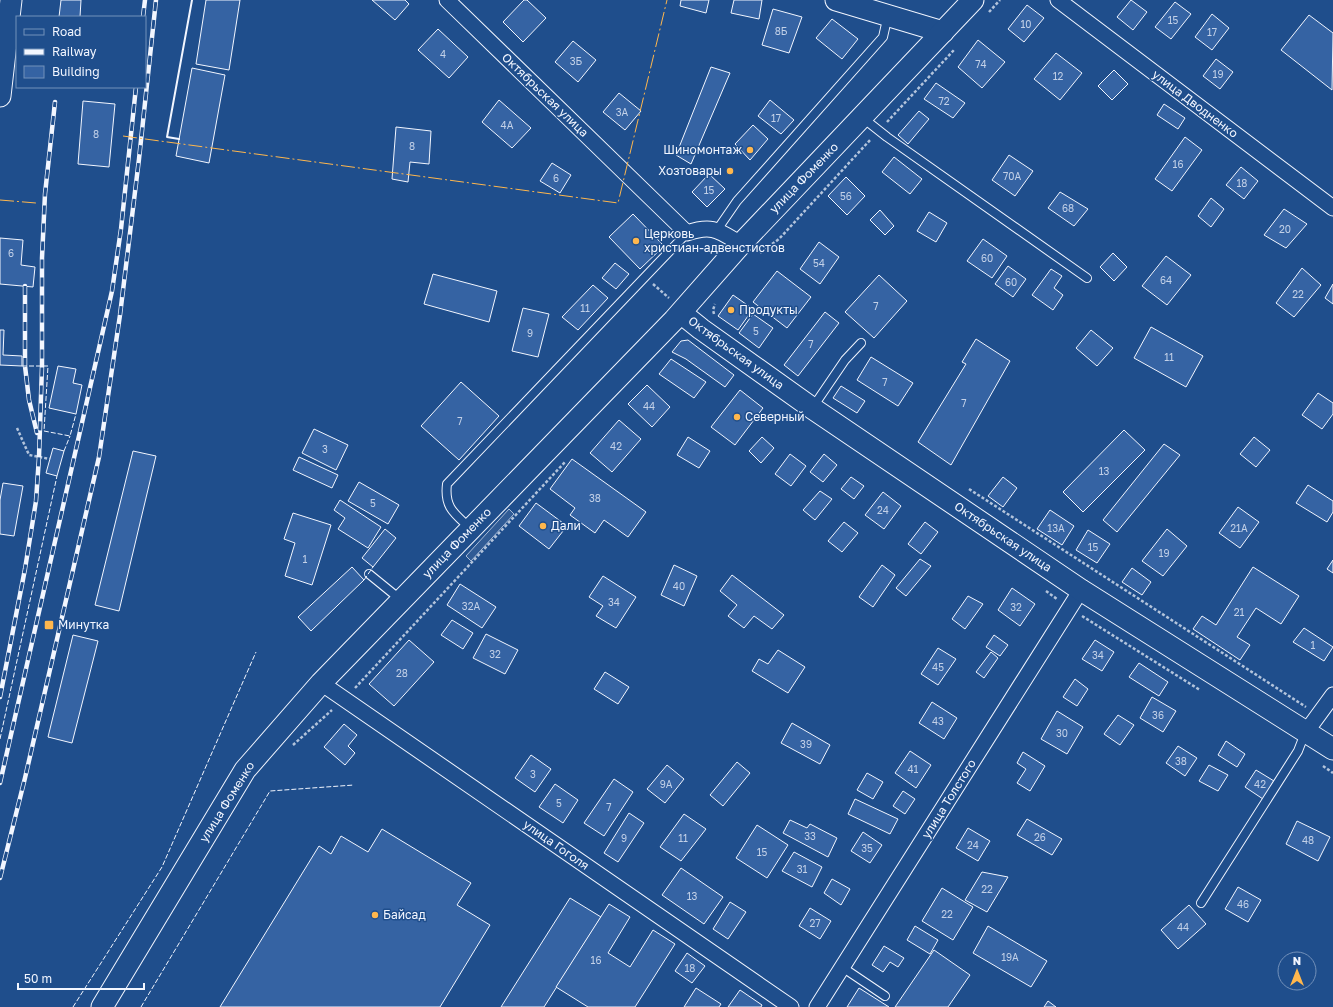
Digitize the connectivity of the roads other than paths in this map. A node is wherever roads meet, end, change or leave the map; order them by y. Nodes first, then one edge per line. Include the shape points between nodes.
1 (11, 0) edge
2 (447, 0) edge
3 (836, 0) edge
4 (973, 0) edge
5 (1058, 0) edge
6 (888, 15) junction
7 (951, 39) junction
8 (0, 96) edge
9 (862, 117) junction
10 (1333, 208) edge
11 (717, 230) junction
12 (687, 233) junction
13 (748, 251) junction
14 (1087, 278) dead end
15 (681, 313) junction
16 (861, 343) dead end
17 (812, 408) junction
18 (471, 529) junction
19 (368, 574) dead end
20 (1081, 590) junction
21 (401, 600) junction
22 (321, 683) junction
23 (1333, 695) edge
24 (1306, 732) junction
25 (1333, 749) edge
26 (1201, 904) dead end
27 (842, 968) junction
28 (885, 996) dead end
29 (102, 1007) edge
30 (790, 1007) edge
31 (817, 1007) edge

1 - 8 main road
2 - 12 street, Октябрьская улица
3 - 6 main road
4 - 7 main road, улица Фоменко
5 - 10 street, улица Дводненко
6 - 7 main road
6 - 11 lane via 883,37 737,201
7 - 9 main road, улица Фоменко
9 - 13 main road, улица Фоменко
9 - 14 lane
11 - 12 street via 700,229
11 - 13 street
12 - 18 lane via 447,484 446,496 450,508
13 - 15 main road, улица Фоменко
15 - 17 main road, Октябрьская улица
15 - 18 main road, улица Фоменко
16 - 17 lane via 845,360
17 - 20 main road, Октябрьская улица
18 - 21 main road, улица Фоменко
19 - 21 lane
20 - 24 main road, Октябрьская улица
20 - 27 street, улица Толстого
21 - 22 main road, улица Фоменко
22 - 29 main road, улица Фоменко via 245,770
22 - 30 street, улица Гоголя
23 - 24 street
24 - 25 main road, Октябрьская улица
24 - 26 lane via 1298,751
27 - 28 lane
27 - 31 street, улица Толстого

